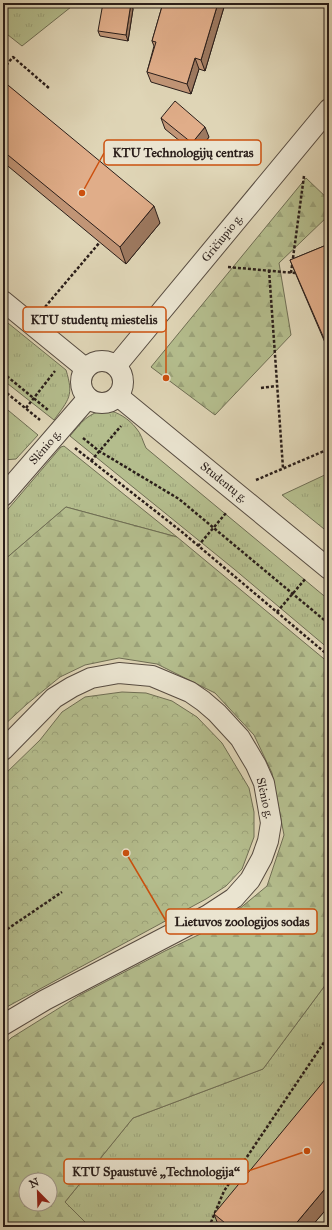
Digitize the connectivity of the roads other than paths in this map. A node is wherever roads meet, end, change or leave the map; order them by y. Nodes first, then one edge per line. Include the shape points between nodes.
1 (329, 110) edge
2 (3, 301) edge
3 (116, 366) junction
4 (85, 368) junction
5 (118, 396) junction
6 (88, 398) junction
7 (3, 496) edge
8 (325, 565) edge
9 (3, 750) edge
10 (3, 1025) edge

1 - 3 street, Gričiupio g.
2 - 4 street
3 - 4 street via 100,361
3 - 5 street via 123,383
4 - 6 street via 81,387
5 - 6 street via 104,403
5 - 8 street, Studentų g.
6 - 7 street, Slėnio g.
9 - 10 street, Slėnio g. via 54,698 72,687 91,678 119,673 152,676 190,692 203,701 240,738 264,784 271,823 262,858 250,880 234,898 208,915 44,1000

